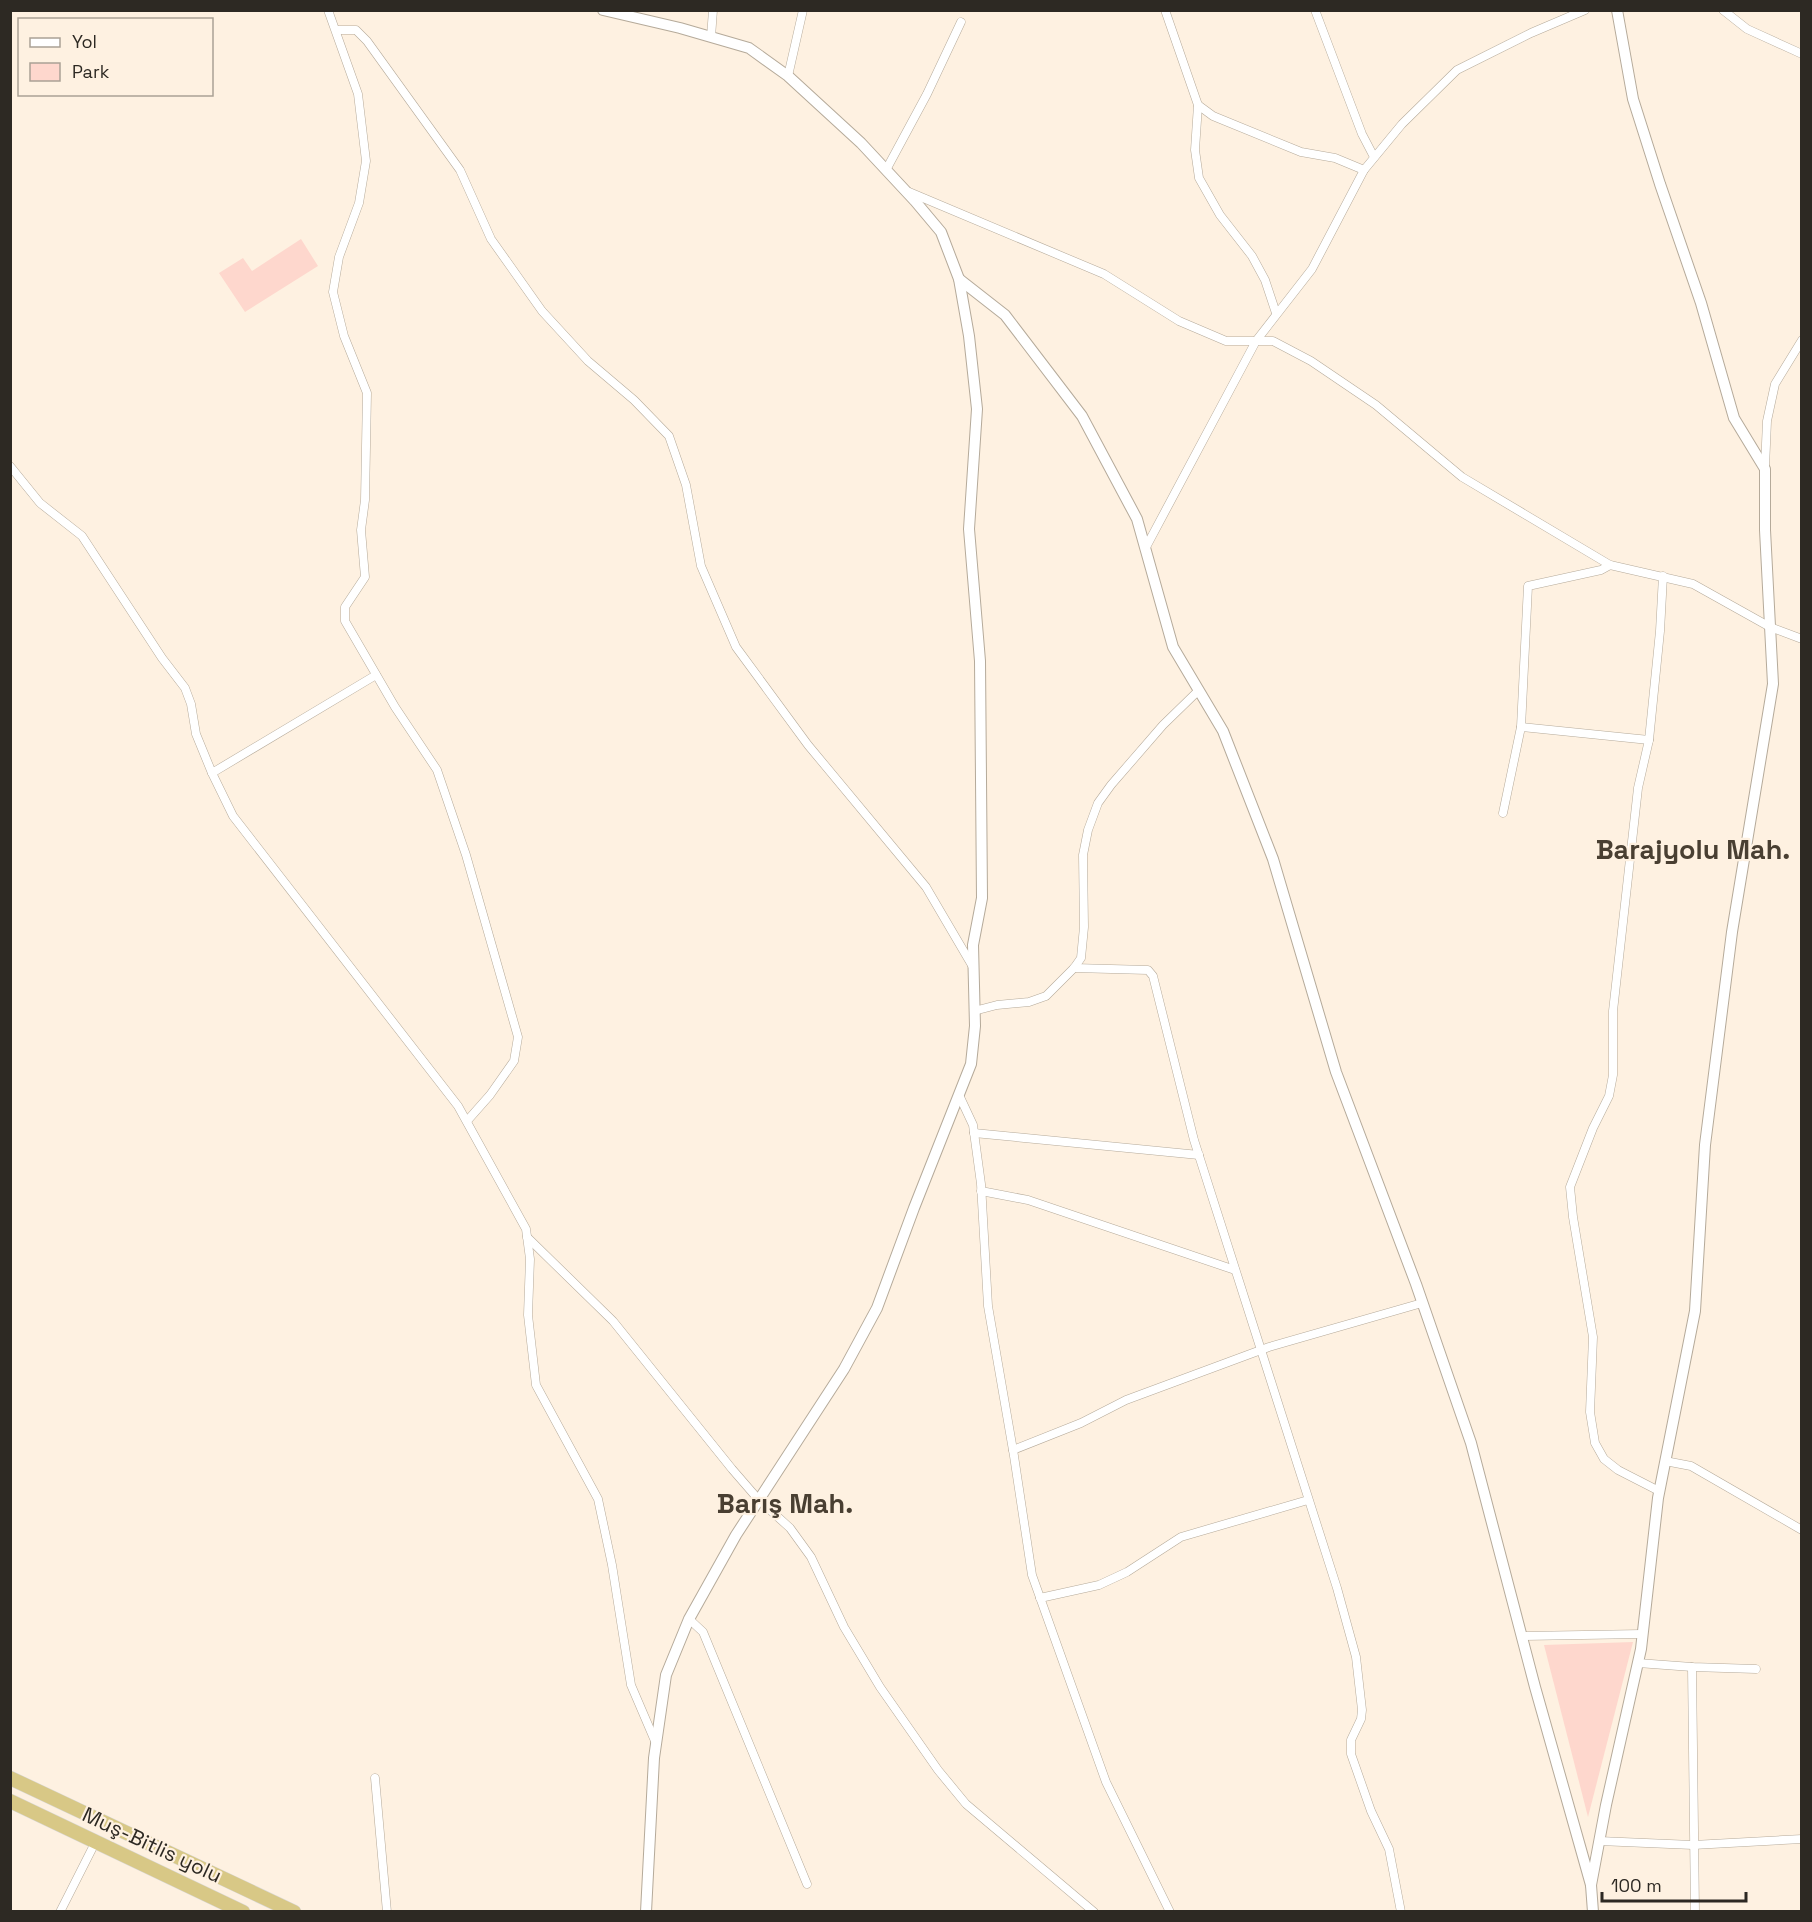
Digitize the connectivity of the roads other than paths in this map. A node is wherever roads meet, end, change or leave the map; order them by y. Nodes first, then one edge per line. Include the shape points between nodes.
1 (328, 10) edge
2 (603, 10) edge
3 (713, 10) edge
4 (803, 10) edge
5 (1166, 10) edge
6 (1315, 10) edge
7 (1585, 10) edge
8 (1617, 10) edge
9 (1723, 10) edge
10 (961, 22) dead end
11 (336, 30) junction
12 (711, 37) junction
13 (1802, 54) edge
14 (788, 76) junction
15 (1198, 105) junction
16 (1374, 158) junction
17 (886, 170) junction
18 (1364, 170) junction
19 (905, 190) junction
20 (958, 279) junction
21 (1276, 313) junction
22 (1802, 340) edge
23 (1256, 341) junction
24 (10, 466) edge
25 (1765, 469) junction
26 (1145, 549) junction
27 (1610, 564) junction
28 (1663, 576) junction
29 (1770, 627) junction
30 (1802, 639) edge
31 (376, 675) junction
32 (1198, 690) junction
33 (1521, 726) junction
34 (1649, 740) junction
35 (213, 773) junction
36 (1503, 813) dead end
37 (1074, 968) junction
38 (974, 969) junction
39 (975, 1011) junction
40 (959, 1095) junction
41 (467, 1121) junction
42 (974, 1133) junction
43 (1199, 1155) junction
44 (981, 1191) junction
45 (527, 1237) junction
46 (1235, 1270) junction
47 (1422, 1303) junction
48 (1262, 1350) junction
49 (1013, 1450) junction
50 (1665, 1461) junction
51 (1659, 1491) junction
52 (758, 1499) junction
53 (1308, 1500) junction
54 (1802, 1530) edge
55 (1040, 1598) junction
56 (689, 1619) junction
57 (1642, 1634) junction
58 (1522, 1636) junction
59 (1638, 1663) junction
60 (1692, 1667) junction
61 (1756, 1669) dead end
62 (656, 1743) junction
63 (10, 1778) edge
64 (375, 1778) dead end
65 (10, 1802) edge
66 (1802, 1839) edge
67 (96, 1840) junction
68 (1599, 1841) junction
69 (1693, 1845) junction
70 (807, 1884) dead end
71 (1591, 1885) junction
72 (60, 1911) edge
73 (243, 1911) edge
74 (294, 1911) edge
75 (387, 1911) edge
76 (646, 1911) edge
77 (1094, 1911) edge
78 (1170, 1911) edge
79 (1401, 1911) edge
80 (1593, 1911) edge
81 (1695, 1911) edge

1 - 11 street
2 - 12 street
3 - 12 street
4 - 14 street
5 - 15 street
6 - 16 street
7 - 16 street via 1457,70
8 - 25 street via 1634,99 1734,418
9 - 13 street via 1748,28
10 - 17 street
11 - 31 street via 358,94 366,161 359,203 339,257 333,292 344,336 367,393 361,530 365,577 345,607 345,621
11 - 38 street via 356,30 367,41 459,170 491,239 542,311 588,362 669,436 687,485 701,566 736,647 808,745 926,887
12 - 14 street via 749,48
14 - 17 street
15 - 18 street via 1213,116 1301,152 1335,158
15 - 21 street via 1195,150 1199,178 1220,215 1252,256
16 - 18 street
17 - 19 street
18 - 21 street via 1312,269
19 - 20 street via 941,232
19 - 23 street via 1104,274 1179,321 1226,341
20 - 26 street via 1005,315 1082,416 1137,519
20 - 38 street via 977,409 969,529 980,661 982,898 973,945
21 - 23 street
22 - 25 street via 1775,384 1767,421
23 - 26 street
23 - 27 street via 1273,341 1311,361 1376,405 1461,477
24 - 35 street via 40,503 82,536 185,688 196,734
25 - 29 street
26 - 32 street via 1173,647
27 - 28 street
27 - 33 street via 1601,570 1528,586
28 - 29 street via 1693,584
28 - 34 street
29 - 30 street
29 - 50 street via 1773,684 1732,932 1706,1134 1695,1311
31 - 35 street
31 - 41 street via 437,770 466,855 518,1037 514,1061
32 - 37 street via 1163,725 1098,803 1083,855 1084,927 1081,958
32 - 47 street via 1222,731 1273,859 1336,1072
33 - 34 street
33 - 36 street
34 - 51 street via 1638,788 1613,1011 1610,1096 1570,1187 1593,1337 1590,1412 1595,1443 1604,1459 1618,1470
35 - 41 street via 233,816
37 - 39 street via 1046,996
37 - 43 street via 1148,970 1153,976
38 - 39 street
39 - 40 street via 971,1064
40 - 42 street
40 - 52 street via 878,1308 844,1369
41 - 45 street
42 - 43 street
42 - 44 street
43 - 46 street
44 - 46 street via 1028,1200
44 - 49 street via 988,1306
45 - 52 street via 613,1320
45 - 62 street via 528,1315 536,1385 598,1499 631,1684
46 - 48 street
47 - 48 street
47 - 58 street via 1471,1443
48 - 49 street via 1125,1400 1081,1423
48 - 53 street
49 - 55 street via 1032,1575
50 - 51 street
50 - 54 street via 1691,1466
51 - 57 street
52 - 56 street
52 - 77 street via 790,1528 811,1557 844,1627 938,1770 966,1804
53 - 55 street via 1181,1537 1099,1585
53 - 79 street via 1356,1657 1362,1710 1351,1740 1351,1754 1389,1849
55 - 78 street via 1106,1782
56 - 62 street via 666,1675
56 - 70 street via 703,1632
57 - 58 street
57 - 59 street
58 - 71 street
59 - 60 street
59 - 68 street
60 - 61 street
60 - 69 street
62 - 76 street
63 - 74 highway, Muş-Bitlis yolu
64 - 75 street
65 - 67 highway, Muş-Bitlis yolu
66 - 69 street
67 - 72 street
67 - 73 highway, Muş-Bitlis yolu
68 - 69 street
68 - 71 street
69 - 81 street
71 - 80 street

